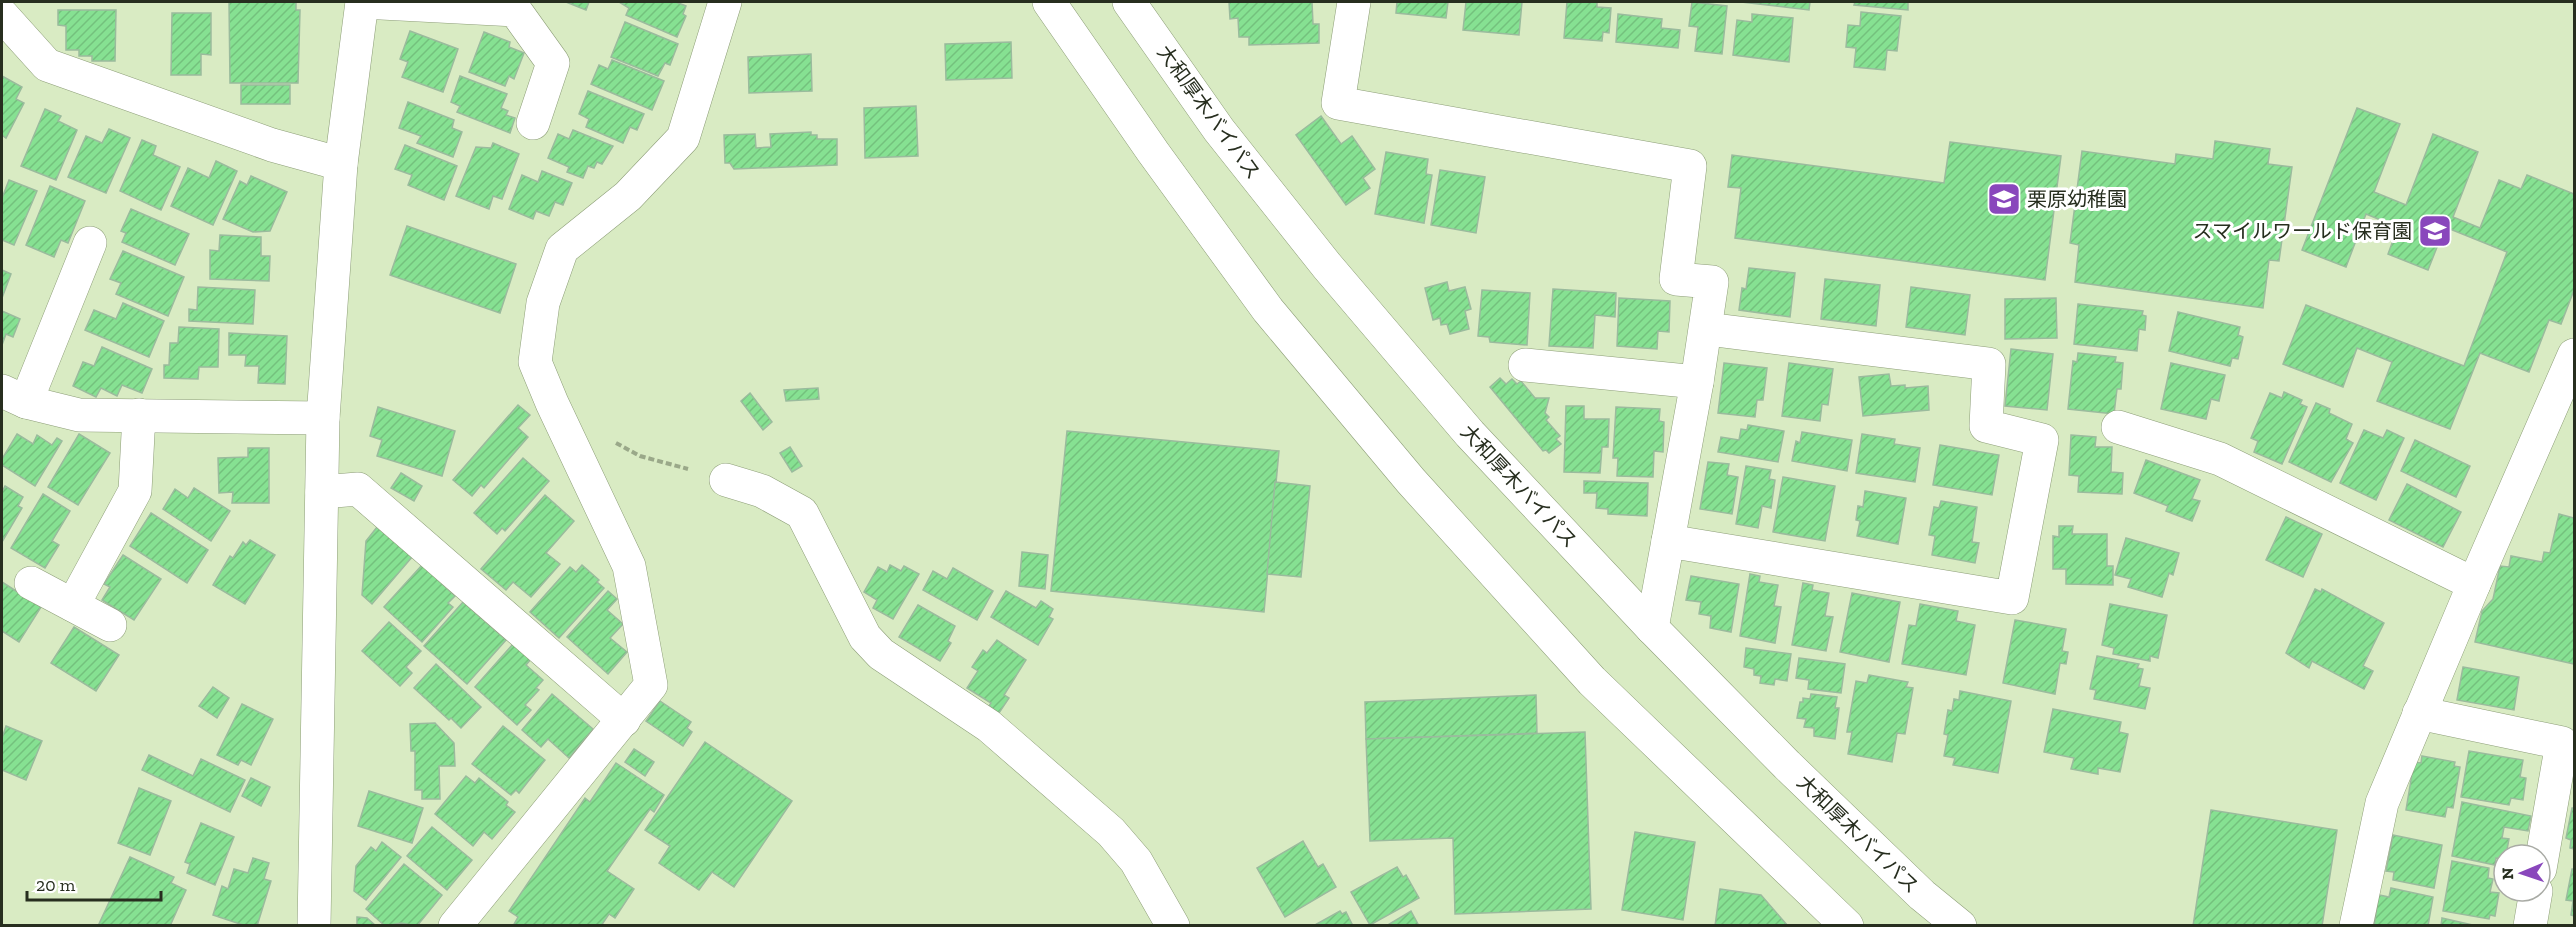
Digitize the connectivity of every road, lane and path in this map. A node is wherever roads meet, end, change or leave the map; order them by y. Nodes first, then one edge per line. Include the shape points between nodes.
1 (362, 2) edge
2 (725, 2) edge
3 (1049, 2) edge
4 (1129, 2) edge
5 (1354, 2) edge
6 (516, 6) edge
7 (2, 15) edge
8 (533, 123) dead end
9 (341, 164) junction
10 (90, 243) dead end
11 (1707, 329) junction
12 (2574, 355) edge
13 (1524, 365) dead end
14 (1697, 382) junction
15 (11, 403) edge
16 (139, 416) junction
17 (323, 418) junction
18 (2118, 427) dead end
19 (610, 433) dead end
20 (726, 480) joint
21 (322, 492) junction
22 (1668, 541) junction
23 (31, 583) dead end
24 (2474, 584) junction
25 (73, 606) junction
26 (110, 626) dead end
27 (1652, 628) junction
28 (2419, 713) junction
29 (624, 720) junction
30 (2545, 843) edge
31 (2534, 903) edge
32 (314, 926) edge
33 (455, 926) edge
34 (1173, 926) edge
35 (1847, 926) edge
36 (1959, 926) edge
37 (2356, 926) edge
38 (2530, 926) edge

1 - 6 main road
1 - 9 main road
2 - 29 main road via 683,138 628,196 562,249 543,303 536,362 629,566 651,686
3 - 35 main road via 1268,310 1410,481 1592,681
4 - 27 main road, 大和厚木バイパス via 1219,130 1335,275 1470,434
5 - 11 main road via 1338,103 1690,166 1676,279 1712,282
6 - 8 main road via 553,63
7 - 9 main road via 47,65 272,145
9 - 17 main road
10 - 15 main road
11 - 14 main road
11 - 22 main road via 1989,364 1986,426 2042,440 2012,598
12 - 24 main road
13 - 14 main road
14 - 22 main road
15 - 16 main road via 79,415
16 - 17 main road
16 - 25 main road via 135,491
17 - 21 main road
18 - 24 main road via 2220,459
19 - 20 path via 616,443 640,456
20 - 34 main road via 762,491 802,513 865,637 881,654 989,726 1111,832 1136,861
21 - 29 main road via 358,489
21 - 32 main road
22 - 27 main road
23 - 25 main road
24 - 28 main road
25 - 26 main road
27 - 36 main road, 大和厚木バイパス via 1787,765
28 - 30 main road via 2562,743
28 - 37 main road via 2382,803
29 - 33 main road
31 - 38 main road

